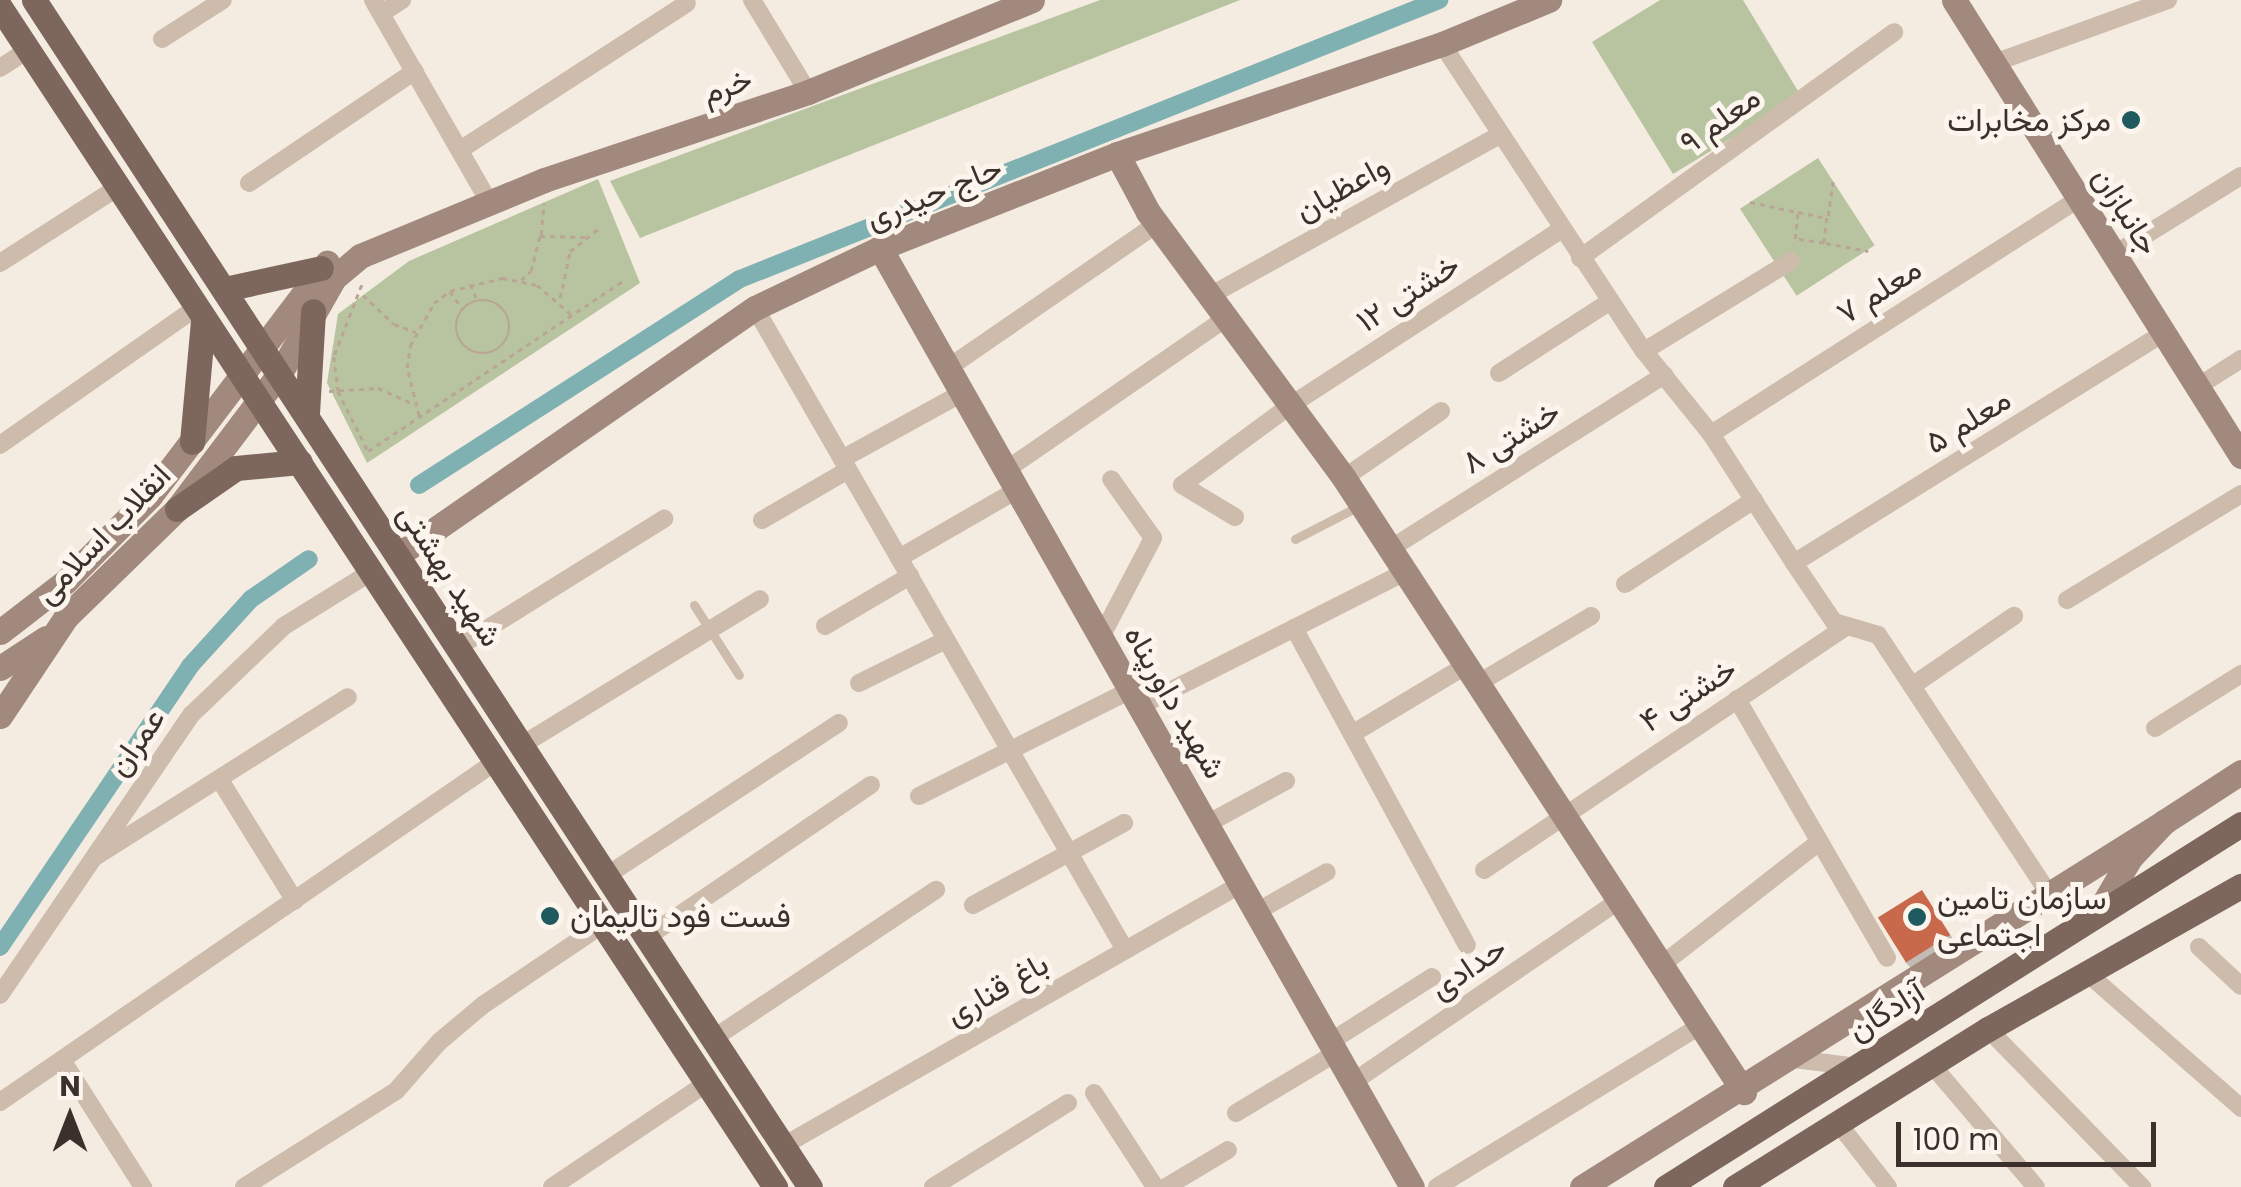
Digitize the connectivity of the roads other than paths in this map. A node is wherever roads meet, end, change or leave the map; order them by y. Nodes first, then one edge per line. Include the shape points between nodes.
1 (34, 0) edge
2 (224, 0) edge
3 (402, 0) edge
4 (752, 0) edge
5 (1032, 0) edge
6 (1550, 0) edge
7 (1954, 0) edge
8 (2168, 0) edge
9 (687, 3) dead end
10 (0, 7) edge
11 (378, 7) edge
12 (1894, 32) dead end
13 (162, 39) dead end
14 (1442, 44) junction
15 (28, 50) junction
16 (1994, 64) junction
17 (0, 68) edge
18 (415, 71) junction
19 (808, 92) junction
20 (101, 103) junction
21 (74, 120) junction
22 (1500, 134) junction
23 (460, 150) junction
24 (1117, 154) junction
25 (2241, 176) edge
26 (249, 183) dead end
27 (117, 188) junction
28 (2080, 198) junction
29 (489, 202) junction
30 (439, 221) junction
31 (1158, 224) junction
32 (1562, 229) junction
33 (880, 248) junction
34 (2114, 254) junction
35 (1580, 258) junction
36 (1791, 261) dead end
37 (0, 264) edge
38 (321, 268) junction
39 (225, 289) junction
40 (1213, 294) junction
41 (1609, 302) junction
42 (754, 308) junction
43 (313, 311) junction
44 (199, 314) junction
45 (1228, 317) junction
46 (2164, 333) junction
47 (262, 347) junction
48 (1644, 352) junction
49 (2241, 358) edge
50 (948, 368) junction
51 (280, 373) junction
52 (1499, 373) dead end
53 (1664, 375) junction
54 (240, 376) junction
55 (2197, 386) junction
56 (962, 393) junction
57 (259, 401) junction
58 (1288, 408) junction
59 (1441, 412) dead end
60 (307, 414) junction
61 (1712, 434) junction
62 (192, 442) junction
63 (0, 445) edge
64 (2241, 456) edge
65 (300, 462) junction
66 (845, 464) junction
67 (1344, 478) junction
68 (1111, 479) dead end
69 (1012, 480) junction
70 (2241, 494) edge
71 (1754, 500) junction
72 (1361, 504) junction
73 (178, 508) junction
74 (1235, 518) dead end
75 (664, 519) dead end
76 (762, 520) dead end
77 (1296, 539) dead end
78 (1390, 549) junction
79 (398, 555) junction
80 (899, 558) junction
81 (1799, 561) junction
82 (371, 572) junction
83 (1405, 572) junction
84 (910, 576) junction
85 (1625, 584) dead end
86 (760, 599) dead end
87 (2067, 600) dead end
88 (694, 605) dead end
89 (1591, 616) dead end
90 (2014, 616) dead end
91 (825, 626) dead end
92 (1847, 626) junction
93 (1294, 628) junction
94 (710, 630) junction
95 (0, 632) edge
96 (53, 634) junction
97 (1101, 637) junction
98 (946, 640) junction
99 (458, 647) junction
100 (0, 668) edge
101 (2241, 674) edge
102 (738, 675) dead end
103 (1471, 675) junction
104 (859, 684) dead end
105 (1912, 686) junction
106 (348, 697) dead end
107 (1135, 698) junction
108 (1737, 699) junction
109 (0, 716) edge
110 (839, 723) dead end
111 (2154, 728) dead end
112 (1352, 734) junction
113 (522, 745) junction
114 (1010, 750) junction
115 (494, 762) junction
116 (2241, 772) edge
117 (220, 780) junction
118 (1286, 781) dead end
119 (871, 785) dead end
120 (919, 796) dead end
121 (1561, 815) junction
122 (2164, 822) junction
123 (1124, 823) dead end
124 (1207, 824) junction
125 (2241, 824) edge
126 (1820, 842) junction
127 (1069, 853) junction
128 (88, 862) junction
129 (1484, 870) dead end
130 (1327, 872) dead end
131 (610, 874) junction
132 (1241, 884) junction
133 (2241, 886) edge
134 (936, 890) dead end
135 (2051, 897) junction
136 (295, 901) junction
137 (1618, 902) junction
138 (973, 905) dead end
139 (1256, 912) junction
140 (2098, 913) junction
141 (602, 924) junction
142 (650, 934) junction
143 (1467, 945) dead end
144 (2198, 948) dead end
145 (1126, 950) junction
146 (2036, 954) junction
147 (1887, 958) dead end
148 (1659, 967) junction
149 (2087, 973) junction
150 (1432, 977) dead end
151 (2241, 986) edge
152 (0, 995) edge
153 (1698, 1027) junction
154 (1980, 1034) junction
155 (714, 1038) junction
156 (1333, 1047) junction
157 (1794, 1059) junction
158 (62, 1060) junction
159 (1932, 1064) junction
160 (1859, 1067) junction
161 (1353, 1082) junction
162 (707, 1083) junction
163 (1744, 1092) junction
164 (1094, 1093) dead end
165 (0, 1102) edge
166 (1068, 1103) dead end
167 (2241, 1108) edge
168 (1236, 1113) dead end
169 (1838, 1123) junction
170 (783, 1146) junction
171 (1228, 1150) dead end
172 (770, 1184) edge
173 (143, 1187) edge
174 (244, 1187) edge
175 (552, 1187) edge
176 (810, 1187) edge
177 (934, 1187) edge
178 (1154, 1187) edge
179 (1166, 1187) edge
180 (1412, 1187) edge
181 (1438, 1187) edge
182 (1582, 1187) edge
183 (1666, 1187) edge
184 (1736, 1187) edge
185 (1888, 1187) edge
186 (2036, 1187) edge
187 (2142, 1187) edge

1 - 20 main road, شهید بهشتی
2 - 13 street
3 - 11 street
4 - 19 street
5 - 19 street, خرم
6 - 14 street, حاج حیدری
7 - 16 street, جانبازان
8 - 16 street
9 - 23 street
10 - 15 main road, شهید بهشتی
11 - 18 street
12 - 35 street, معلم ۹
14 - 22 street
14 - 24 street, حاج حیدری
15 - 17 street
15 - 21 main road, شهید بهشتی
16 - 28 street, جانبازان
18 - 23 street
18 - 26 street
19 - 29 street, خرم
20 - 21 main road
20 - 39 main road, شهید بهشتی
21 - 27 main road, شهید بهشتی
22 - 32 street
22 - 40 street, واعظیان
23 - 29 street
24 - 31 street
24 - 33 street, حاج حیدری
25 - 34 street
27 - 37 street
27 - 44 main road, شهید بهشتی
28 - 34 street, جانبازان
28 - 61 street, معلم ۷
29 - 30 street, خرم
30 - 38 street, خرم via 358,245
30 - 43 street, خرم via 360,256 334,278
31 - 40 street
31 - 50 street
32 - 35 street
32 - 58 street, خشتی ۱۲
33 - 42 street, حاج حیدری
33 - 50 street, شهید داورپناه
34 - 46 street, جانبازان
35 - 41 street
36 - 48 street
38 - 39 main road
38 - 47 street, خرم
39 - 47 main road, شهید بهشتی
40 - 45 street
41 - 48 street
41 - 52 street
42 - 66 street
42 - 79 street, حاج حیدری
43 - 51 street, خرم
43 - 60 main road
44 - 54 main road, شهید بهشتی
44 - 62 main road
44 - 63 street
45 - 58 street
45 - 69 street
46 - 55 street, جانبازان
46 - 81 street, معلم ۵
47 - 51 main road, شهید بهشتی
47 - 54 street, خرم
48 - 53 street
49 - 55 street
50 - 56 street, شهید داورپناه
51 - 57 street, انقلاب اسلامی
51 - 60 main road, شهید بهشتی
53 - 61 street
53 - 78 street, خشتی ۸
54 - 57 main road, شهید بهشتی
54 - 62 street, خرم
55 - 64 street, جانبازان
56 - 66 street
56 - 69 street, شهید داورپناه
57 - 65 main road, شهید بهشتی
57 - 73 street, انقلاب اسلامی
58 - 67 street
58 - 74 street, خشتی ۱۲ via 1182,485
59 - 67 street
60 - 79 main road, شهید بهشتی
61 - 71 street
62 - 95 street, خرم via 66,582
65 - 73 main road via 236,468
65 - 82 main road, شهید بهشتی
66 - 76 street
66 - 80 street
67 - 72 street
68 - 97 street via 1152,538
69 - 80 street
69 - 97 street, شهید داورپناه
70 - 87 street
71 - 81 street
71 - 85 street
72 - 77 lane
72 - 78 street
73 - 96 street, انقلاب اسلامی
75 - 99 street
78 - 83 street
79 - 99 main road, شهید بهشتی
80 - 84 street
81 - 92 street via 1834,622
82 - 115 main road, شهید بهشتی
82 - 128 street, عمران via 284,626 234,667 192,714
83 - 93 street
83 - 103 street
84 - 91 street
84 - 98 street
86 - 94 street
88 - 94 lane
89 - 103 street
90 - 105 street
92 - 105 street via 1878,635
92 - 108 street, خشتی ۴
93 - 107 street
93 - 112 street
94 - 102 lane
94 - 113 street
96 - 100 street
96 - 109 street, انقلاب اسلامی
97 - 107 street, شهید داورپناه
98 - 104 street
98 - 114 street
99 - 113 main road, شهید بهشتی
101 - 111 street
103 - 112 street
103 - 121 street
105 - 135 street
106 - 117 street
107 - 114 street
107 - 124 street, شهید داورپناه
108 - 121 street, خشتی ۴
108 - 126 street
110 - 131 street
112 - 143 street
113 - 131 main road, شهید بهشتی
114 - 120 street
114 - 127 street
115 - 136 street
115 - 141 main road, شهید بهشتی
116 - 122 street
117 - 128 street
117 - 136 street
118 - 124 street
119 - 142 street
121 - 129 street, خشتی ۴
121 - 137 street
122 - 135 street
122 - 140 street via 2130,858
123 - 127 street
124 - 132 street, شهید داورپناه
125 - 140 main road, آزادگان
126 - 147 street
126 - 148 street
127 - 138 street
127 - 145 street
128 - 152 street, عمران
130 - 139 street
131 - 142 main road, شهید بهشتی
132 - 139 street, شهید داورپناه
132 - 145 street, باغ قناری
133 - 149 main road
134 - 155 street
135 - 157 street
136 - 158 street
137 - 148 street
137 - 161 street, حدادی
139 - 156 street, شهید داورپناه
140 - 146 main road, آزادگان
141 - 162 main road, شهید بهشتی
141 - 174 street via 483,1006 396,1091
142 - 155 main road, شهید بهشتی
144 - 151 street
145 - 170 street, باغ قناری
146 - 154 main road via 1941,1030 1946,1044
146 - 160 main road, آزادگان
148 - 153 street
149 - 154 main road
149 - 167 street
150 - 156 street
153 - 163 street
153 - 181 street
154 - 159 main road
154 - 187 street
155 - 170 main road, شهید بهشتی
156 - 161 street, شهید داورپناه
156 - 168 street
157 - 160 street
157 - 163 street
158 - 165 street
158 - 173 street
159 - 169 main road
159 - 186 street
160 - 183 main road, آزادگان
161 - 180 street, شهید داورپناه
162 - 172 main road, شهید بهشتی
162 - 175 street
163 - 182 street
164 - 178 street
166 - 177 street
169 - 184 main road
169 - 185 street
170 - 176 main road, شهید بهشتی
171 - 179 street

